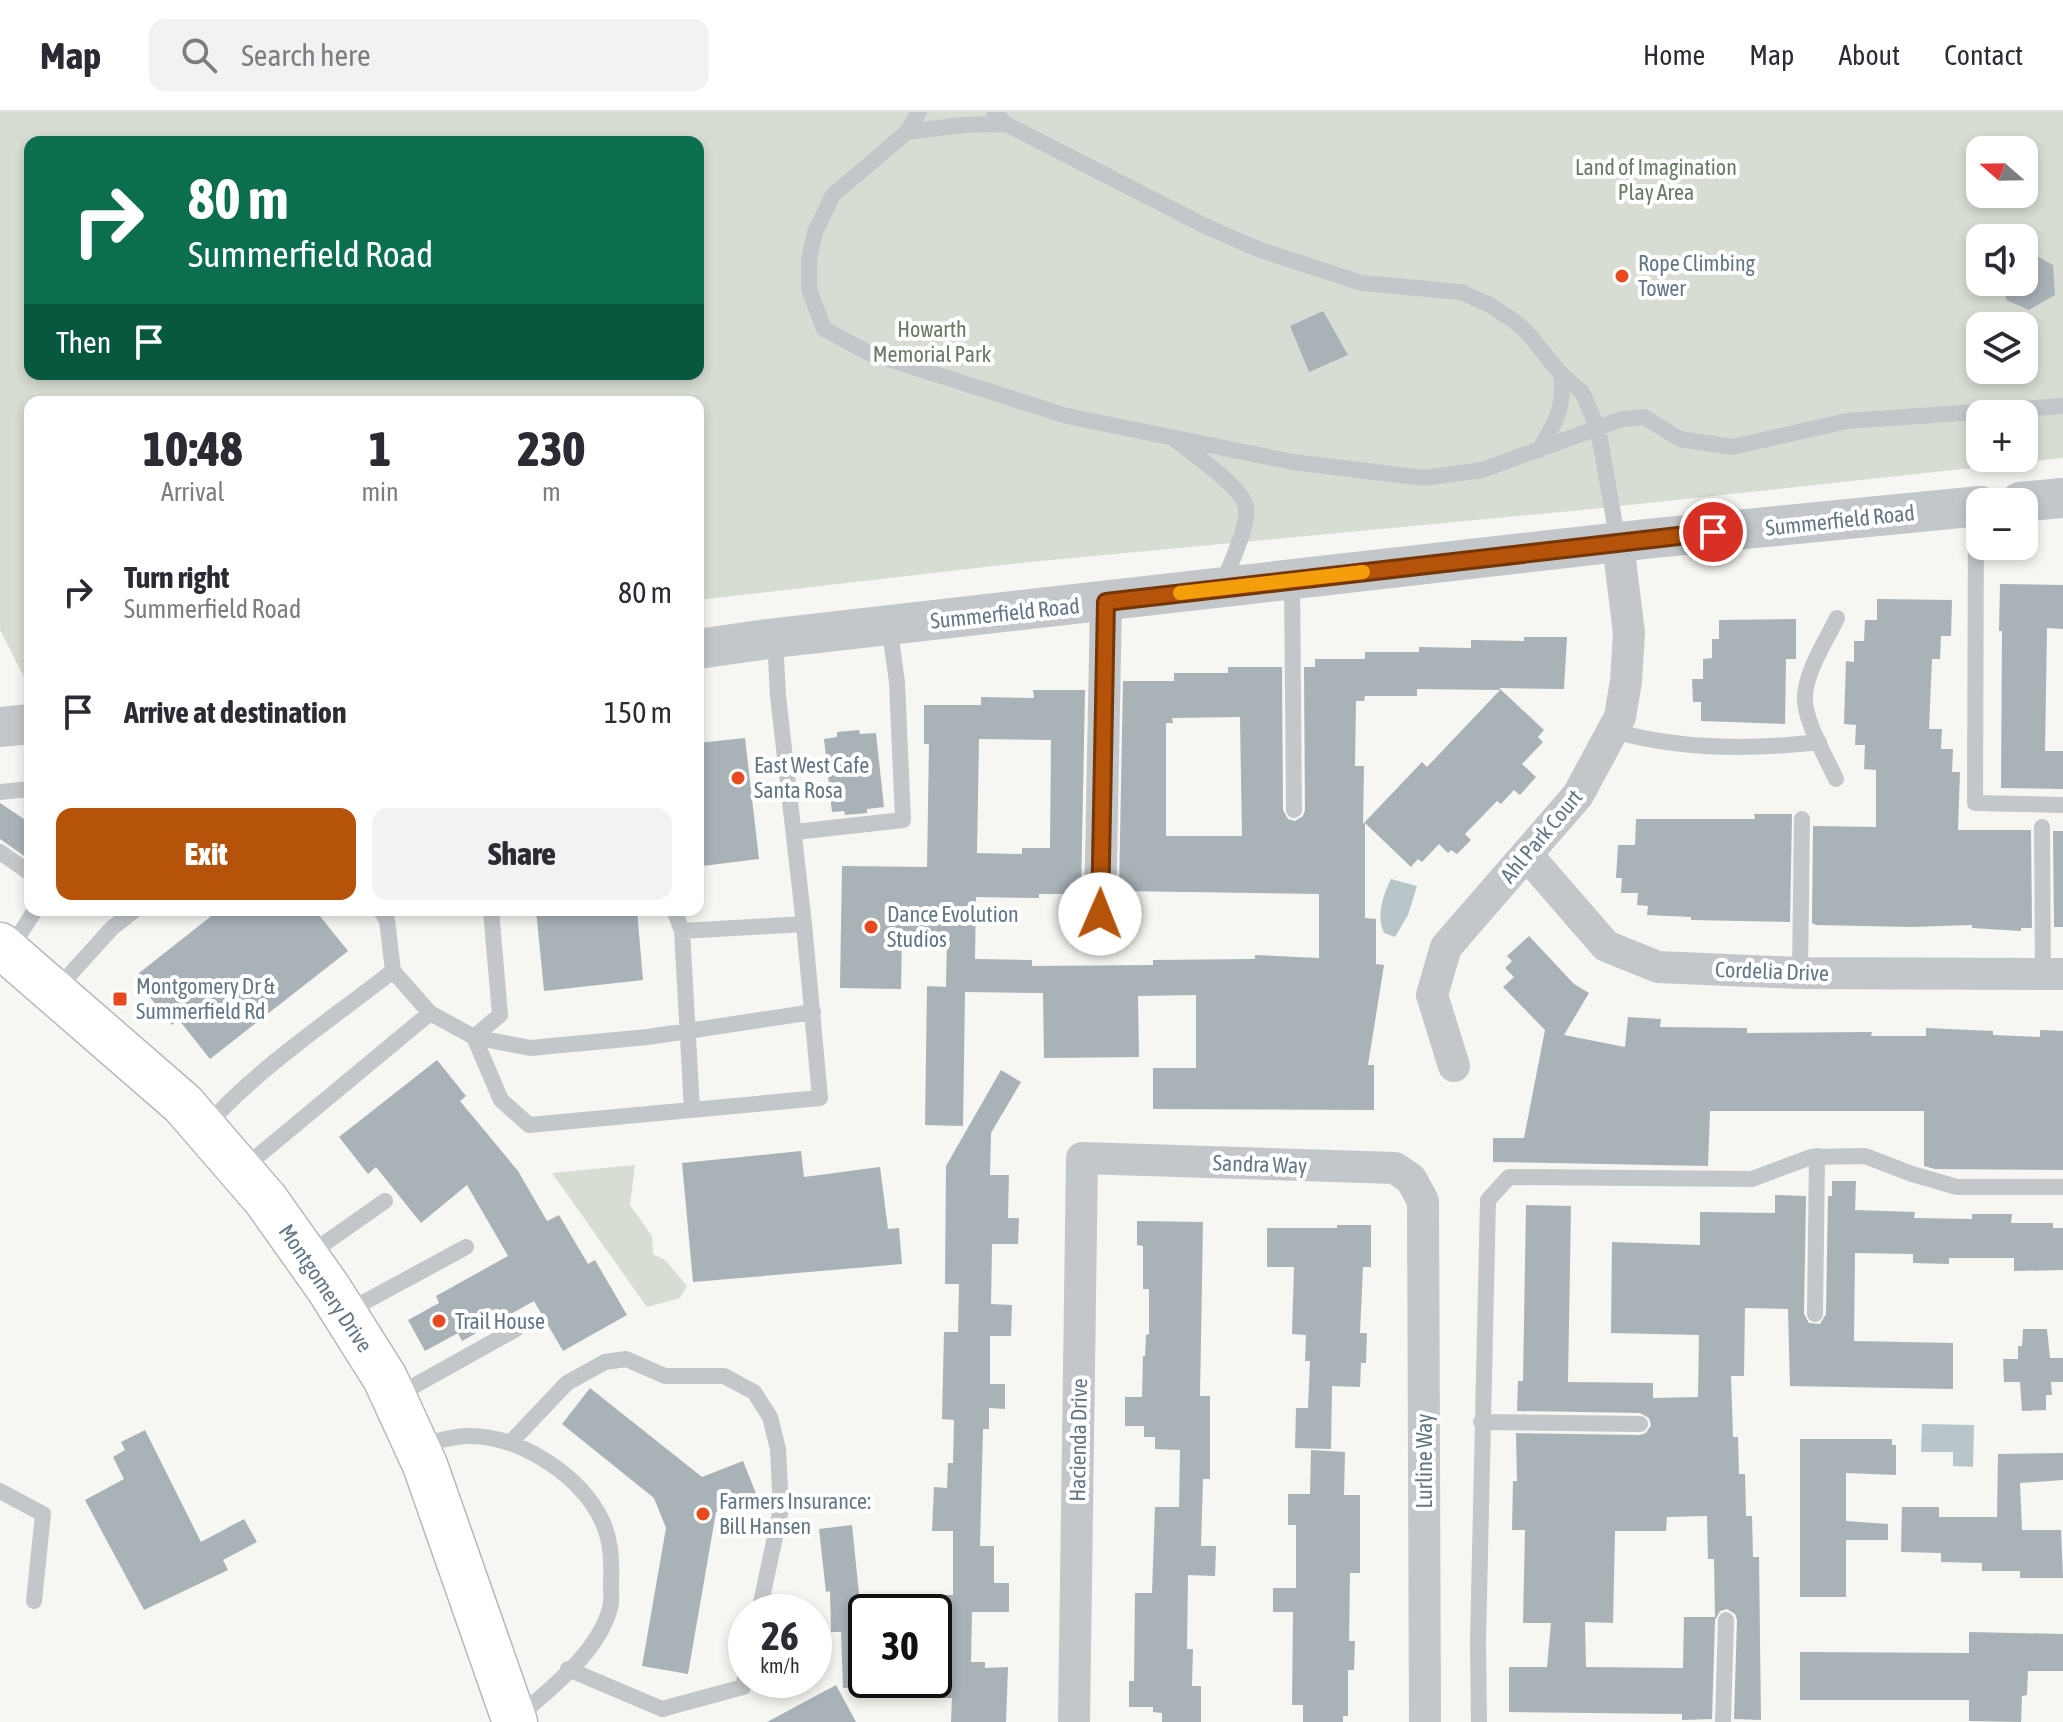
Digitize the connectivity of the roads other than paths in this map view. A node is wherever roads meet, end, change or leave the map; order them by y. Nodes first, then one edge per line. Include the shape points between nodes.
1 (919, 112) edge
2 (1000, 118) edge
3 (907, 132) junction
4 (1561, 374) junction
5 (2063, 406) edge
6 (1598, 429) junction
7 (1171, 437) junction
8 (1539, 450) junction
9 (2063, 498) edge
10 (2038, 500) edge
11 (1966, 507) edge
12 (1618, 544) junction
13 (1977, 560) edge
14 (1292, 581) junction
15 (1221, 588) junction
16 (1106, 602) junction
17 (1837, 618) dead end
18 (889, 625) junction
19 (775, 638) junction
20 (704, 648) edge
21 (24, 725) edge
22 (0, 727) edge
23 (1614, 731) junction
24 (1819, 742) junction
25 (1836, 779) dead end
26 (24, 790) edge
27 (0, 792) edge
28 (2063, 805) edge
29 (1294, 810) dead end
30 (1802, 819) dead end
31 (2042, 827) dead end
32 (795, 832) junction
33 (0, 852) edge
34 (1527, 855) junction
35 (24, 869) edge
36 (1100, 914) dead end
37 (30, 916) edge
38 (112, 916) edge
39 (127, 916) edge
40 (384, 916) edge
41 (492, 916) edge
42 (676, 916) edge
43 (804, 924) junction
44 (112, 928) junction
45 (682, 931) junction
46 (3, 948) edge
47 (393, 971) junction
48 (1800, 973) junction
49 (2053, 974) edge
50 (55, 991) junction
51 (813, 1012) junction
52 (430, 1013) junction
53 (688, 1030) junction
54 (474, 1037) junction
55 (1454, 1066) dead end
56 (692, 1109) junction
57 (204, 1128) junction
58 (1817, 1156) junction
59 (1082, 1158) joint
60 (241, 1170) junction
61 (2063, 1187) edge
62 (385, 1201) dead end
63 (1423, 1201) joint
64 (466, 1247) dead end
65 (306, 1256) junction
66 (344, 1312) junction
67 (1815, 1314) dead end
68 (516, 1329) dead end
69 (394, 1397) junction
70 (1481, 1422) junction
71 (1640, 1424) dead end
72 (510, 1443) junction
73 (416, 1445) junction
74 (0, 1491) edge
75 (763, 1594) edge
76 (34, 1601) dead end
77 (1726, 1620) dead end
78 (568, 1669) junction
79 (728, 1691) edge
80 (515, 1721) edge
81 (1074, 1722) edge
82 (1425, 1722) edge
83 (1479, 1722) edge
84 (1723, 1722) edge

1 - 3 lane
2 - 3 lane
2 - 4 lane via 1263,251 1362,283 1461,292 1490,305 1526,331
3 - 7 lane via 833,195 815,232 809,289 824,329 869,353 1067,416
4 - 6 lane via 1582,392
4 - 8 lane via 1561,410
5 - 6 lane via 1847,421 1732,447 1680,439 1644,417
6 - 8 lane
6 - 12 lane
7 - 8 lane via 1293,462 1424,478 1482,470
7 - 15 lane via 1237,491 1246,508
9 - 10 street
11 - 12 street, Summerfield Road
12 - 14 street, Summerfield Road
12 - 23 street, Ahl Park Court via 1629,633 1626,681
13 - 28 lane via 1975,803
14 - 15 street, Summerfield Road
14 - 29 lane
15 - 16 street, Summerfield Road
16 - 18 street, Summerfield Road
16 - 36 street
17 - 24 lane via 1805,696
18 - 19 street, Summerfield Road
18 - 32 lane via 903,820
19 - 20 street, Summerfield Road
19 - 32 lane
21 - 22 street
23 - 24 lane via 1677,745
23 - 34 street, Ahl Park Court via 1578,795
24 - 25 lane
26 - 27 lane
30 - 48 lane
31 - 49 lane
32 - 43 lane
33 - 35 lane
34 - 48 street, Cordelia Drive via 1606,946 1658,967
34 - 55 street, Ahl Park Court via 1446,947 1432,995
37 - 46 lane
38 - 44 lane
39 - 44 lane
40 - 47 lane
41 - 54 lane via 500,1015
42 - 45 lane
43 - 45 lane
43 - 51 lane
44 - 50 lane
45 - 53 lane
46 - 50 main road, Montgomery Drive
47 - 52 lane
47 - 57 lane via 227,1102
48 - 49 street, Cordelia Drive
50 - 57 main road, Montgomery Drive
51 - 53 lane
51 - 56 lane via 820,1098
52 - 54 lane
52 - 60 lane
53 - 54 lane via 530,1048
53 - 56 lane
54 - 56 lane via 501,1100 529,1125
57 - 60 main road, Montgomery Drive
58 - 61 lane via 1865,1156 1957,1187
58 - 67 lane
58 - 70 lane via 1752,1179 1509,1177 1488,1200
59 - 63 street, Sandra Way via 1395,1168 1411,1179
59 - 81 street, Hacienda Drive
60 - 65 main road, Montgomery Drive
62 - 65 lane
63 - 82 street, Lurline Way
64 - 66 lane
65 - 66 main road, Montgomery Drive
66 - 69 main road, Montgomery Drive
68 - 69 lane
69 - 73 main road, Montgomery Drive
70 - 71 lane
70 - 83 lane
72 - 73 lane via 467,1436
72 - 75 lane via 567,1383 605,1362 626,1359 665,1376 724,1376 754,1392 770,1417 778,1449 781,1509
72 - 78 lane via 529,1450 579,1486 608,1538 610,1607 600,1630
73 - 80 main road, Montgomery Drive
74 - 76 lane via 43,1514
77 - 84 lane
78 - 79 lane via 662,1709
78 - 80 lane

